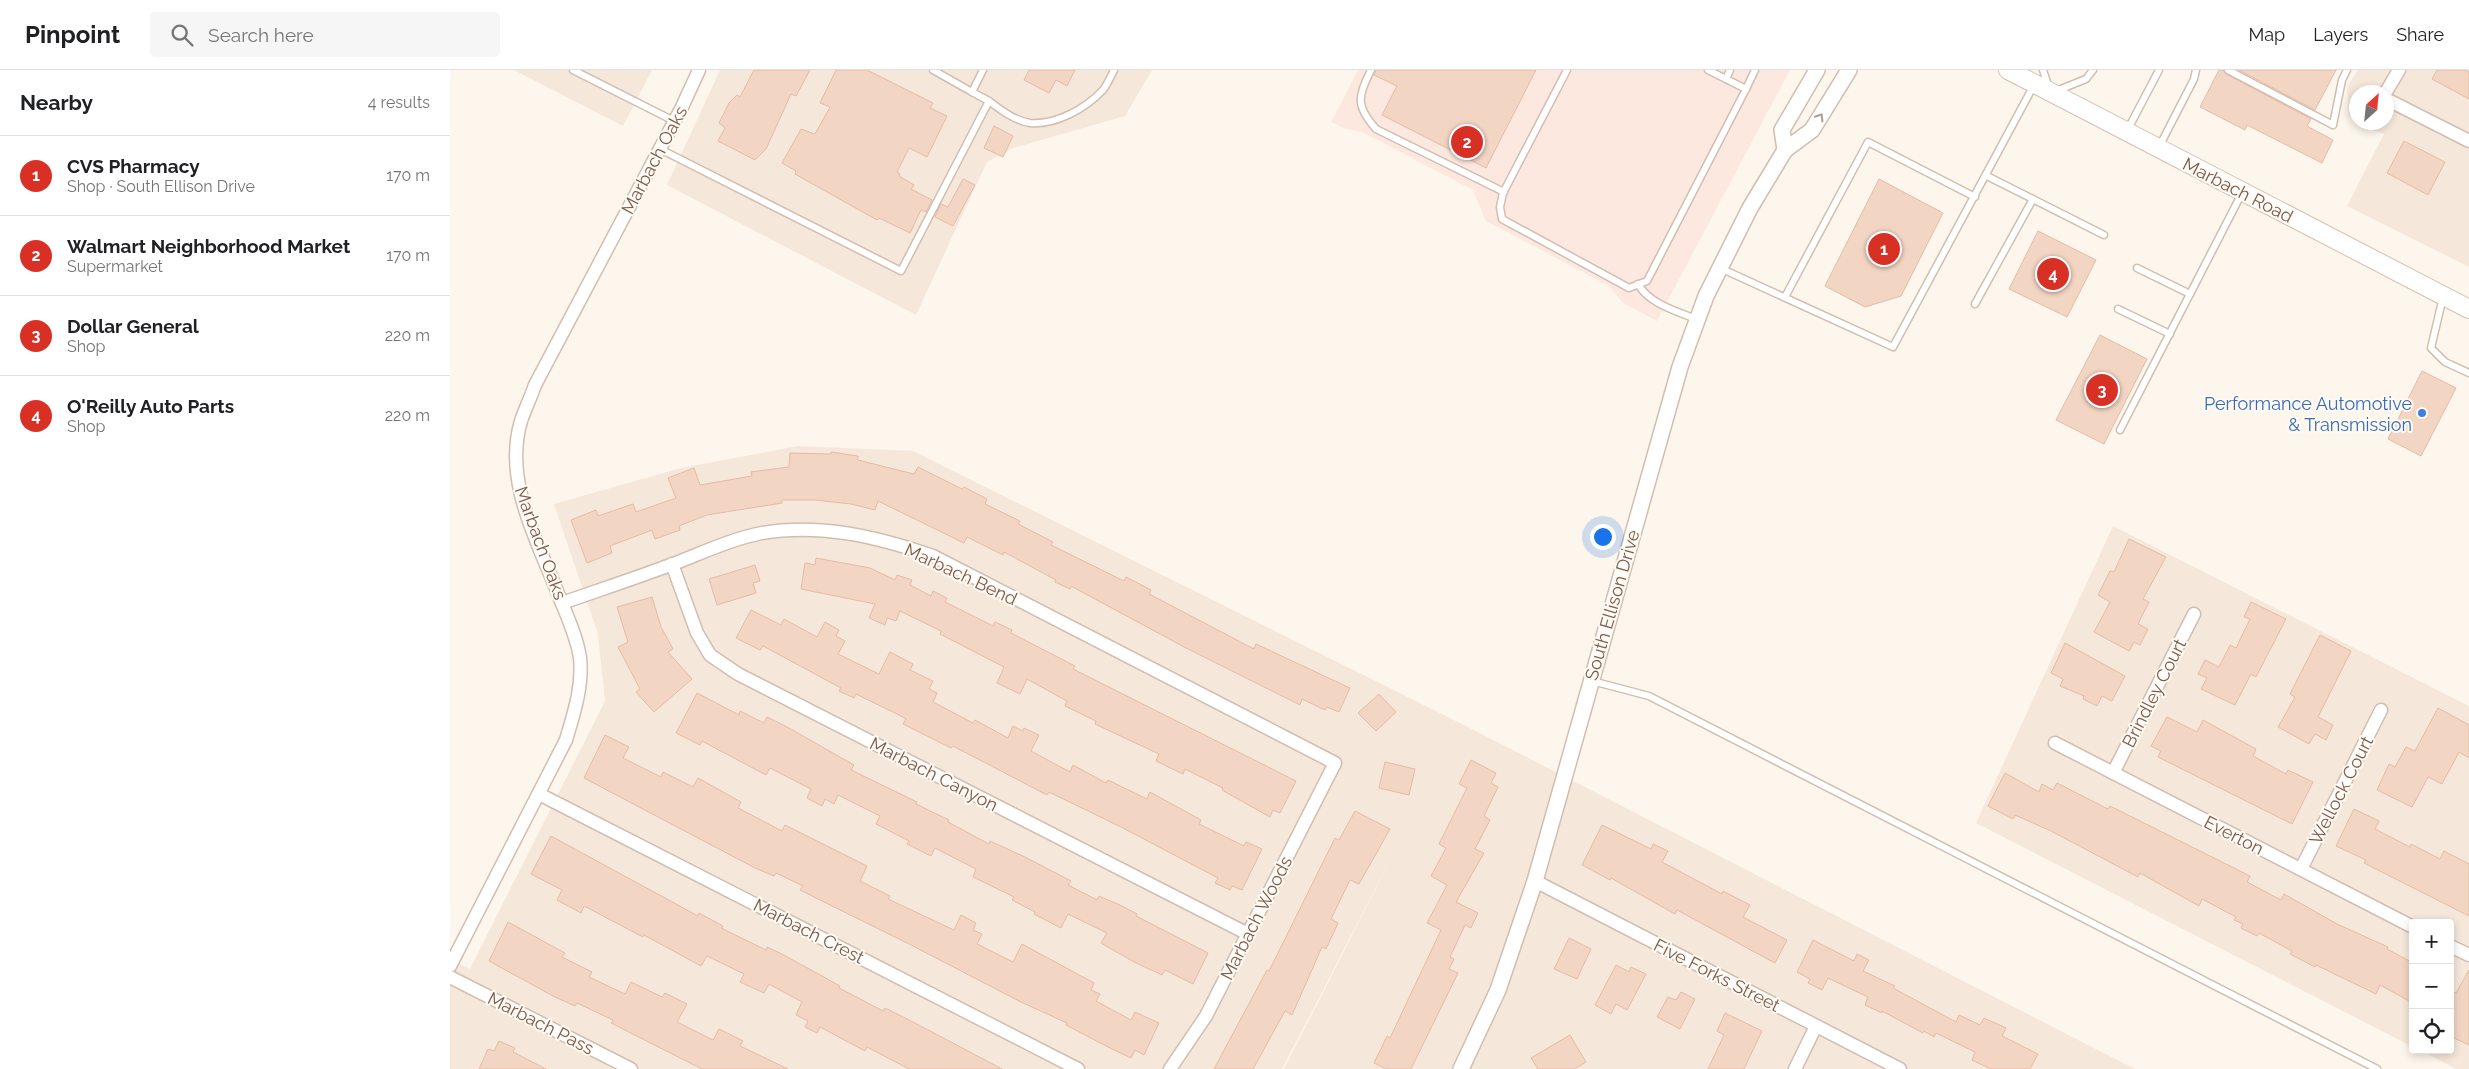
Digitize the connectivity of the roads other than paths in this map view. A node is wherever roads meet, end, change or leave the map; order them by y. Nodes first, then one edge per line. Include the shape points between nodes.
1 (573, 70) edge
2 (699, 70) edge
3 (934, 70) edge
4 (983, 70) edge
5 (1114, 70) edge
6 (1371, 70) edge
7 (1568, 70) edge
8 (1708, 70) edge
9 (1730, 70) edge
10 (1754, 70) edge
11 (1817, 70) edge
12 (1849, 70) edge
13 (2008, 70) edge
14 (2093, 70) edge
15 (2159, 70) edge
16 (2196, 70) edge
17 (2228, 70) edge
18 (2347, 70) edge
19 (2399, 70) edge
20 (2039, 77) edge
21 (1726, 79) junction
22 (2390, 85) edge
23 (1746, 89) junction
24 (972, 92) junction
25 (2051, 92) junction
26 (989, 101) junction
27 (2394, 103) edge
28 (674, 121) junction
29 (2126, 131) junction
30 (2469, 141) edge
31 (2158, 148) junction
32 (660, 149) junction
33 (1785, 150) junction
34 (1986, 176) junction
35 (1504, 192) junction
36 (2243, 192) junction
37 (1975, 197) junction
38 (2033, 199) junction
39 (2104, 235) dead end
40 (1720, 268) junction
41 (2137, 268) dead end
42 (1638, 284) junction
43 (2190, 294) junction
44 (2443, 296) junction
45 (1785, 298) junction
46 (1975, 304) dead end
47 (2118, 309) dead end
48 (2469, 309) edge
49 (1698, 320) junction
50 (2170, 334) junction
51 (2469, 373) edge
52 (2120, 430) dead end
53 (672, 564) junction
54 (562, 603) junction
55 (2194, 614) dead end
56 (1591, 680) junction
57 (2381, 710) dead end
58 (2055, 743) dead end
59 (1335, 763) joint
60 (2113, 773) junction
61 (539, 794) junction
62 (2301, 869) junction
63 (1535, 881) junction
64 (2409, 924) edge
65 (1248, 934) junction
66 (2454, 948) edge
67 (2469, 955) edge
68 (450, 966) edge
69 (450, 976) edge
70 (1816, 1026) junction
71 (631, 1069) edge
72 (1078, 1069) edge
73 (1170, 1069) edge
74 (1461, 1069) edge
75 (1795, 1069) edge
76 (1900, 1069) edge
77 (2377, 1069) edge

1 - 28 lane
2 - 28 street, Marbach Oaks
3 - 24 lane
4 - 24 lane
5 - 26 lane via 1103,90 1077,110 1055,120 1029,123 1006,114
6 - 35 lane via 1360,100 1362,113 1376,128
7 - 35 lane
8 - 21 lane
9 - 21 lane
10 - 23 lane
11 - 33 street via 1782,130
33 -> 12 street, South Ellison Drive via 1812,130
13 - 20 main road, Marbach Road
14 - 25 lane via 2086,79
15 - 29 lane
16 - 31 lane
17 - 18 lane via 2333,125
19 - 22 street
20 - 25 main road, Marbach Road
20 - 34 lane
21 - 23 lane
23 - 42 lane via 1647,281
24 - 26 lane
25 - 29 main road, Marbach Road
26 - 32 lane via 901,271
27 - 30 street
28 - 32 street, Marbach Oaks
29 - 31 main road, Marbach Road
31 - 36 main road, Marbach Road
32 - 54 street, Marbach Oaks via 535,385 521,422 516,453 518,485
33 - 40 street, South Ellison Drive via 1750,208
34 - 37 lane
34 - 38 lane
35 - 42 lane via 1500,207 1502,219 1629,288
36 - 43 lane
36 - 44 main road, Marbach Road
37 - 45 lane via 1893,347
37 - 45 lane via 1868,142
38 - 39 lane
38 - 46 lane
40 - 45 lane
40 - 49 street, South Ellison Drive
41 - 43 lane
42 - 49 lane via 1653,300
43 - 50 lane
44 - 48 main road, Marbach Road
44 - 51 lane via 2431,348 2445,362
47 - 50 lane
49 - 56 street, South Ellison Drive via 1680,367
50 - 52 lane
53 - 54 street, Marbach Bend
53 - 59 street, Marbach Bend via 763,533 801,530 849,533 888,541 933,556
53 - 65 street, Marbach Canyon via 697,633 710,655 738,674
54 - 61 street, Marbach Oaks via 580,657 578,700 566,740
55 - 60 street, Brindley Court
56 - 63 street, South Ellison Drive
56 - 77 lane via 1649,696
57 - 62 street, Wellock Court
58 - 60 street, Everton
59 - 65 street, Marbach Woods
60 - 62 street, Everton
61 - 68 street, Marbach Oaks
61 - 72 street, Marbach Crest
62 - 64 street, Everton
63 - 70 street, Five Forks Street
63 - 74 street, South Ellison Drive via 1498,990
65 - 73 street, Marbach Woods via 1206,1016
66 - 67 street
69 - 71 street, Marbach Pass
70 - 75 street
70 - 76 street, Five Forks Street

